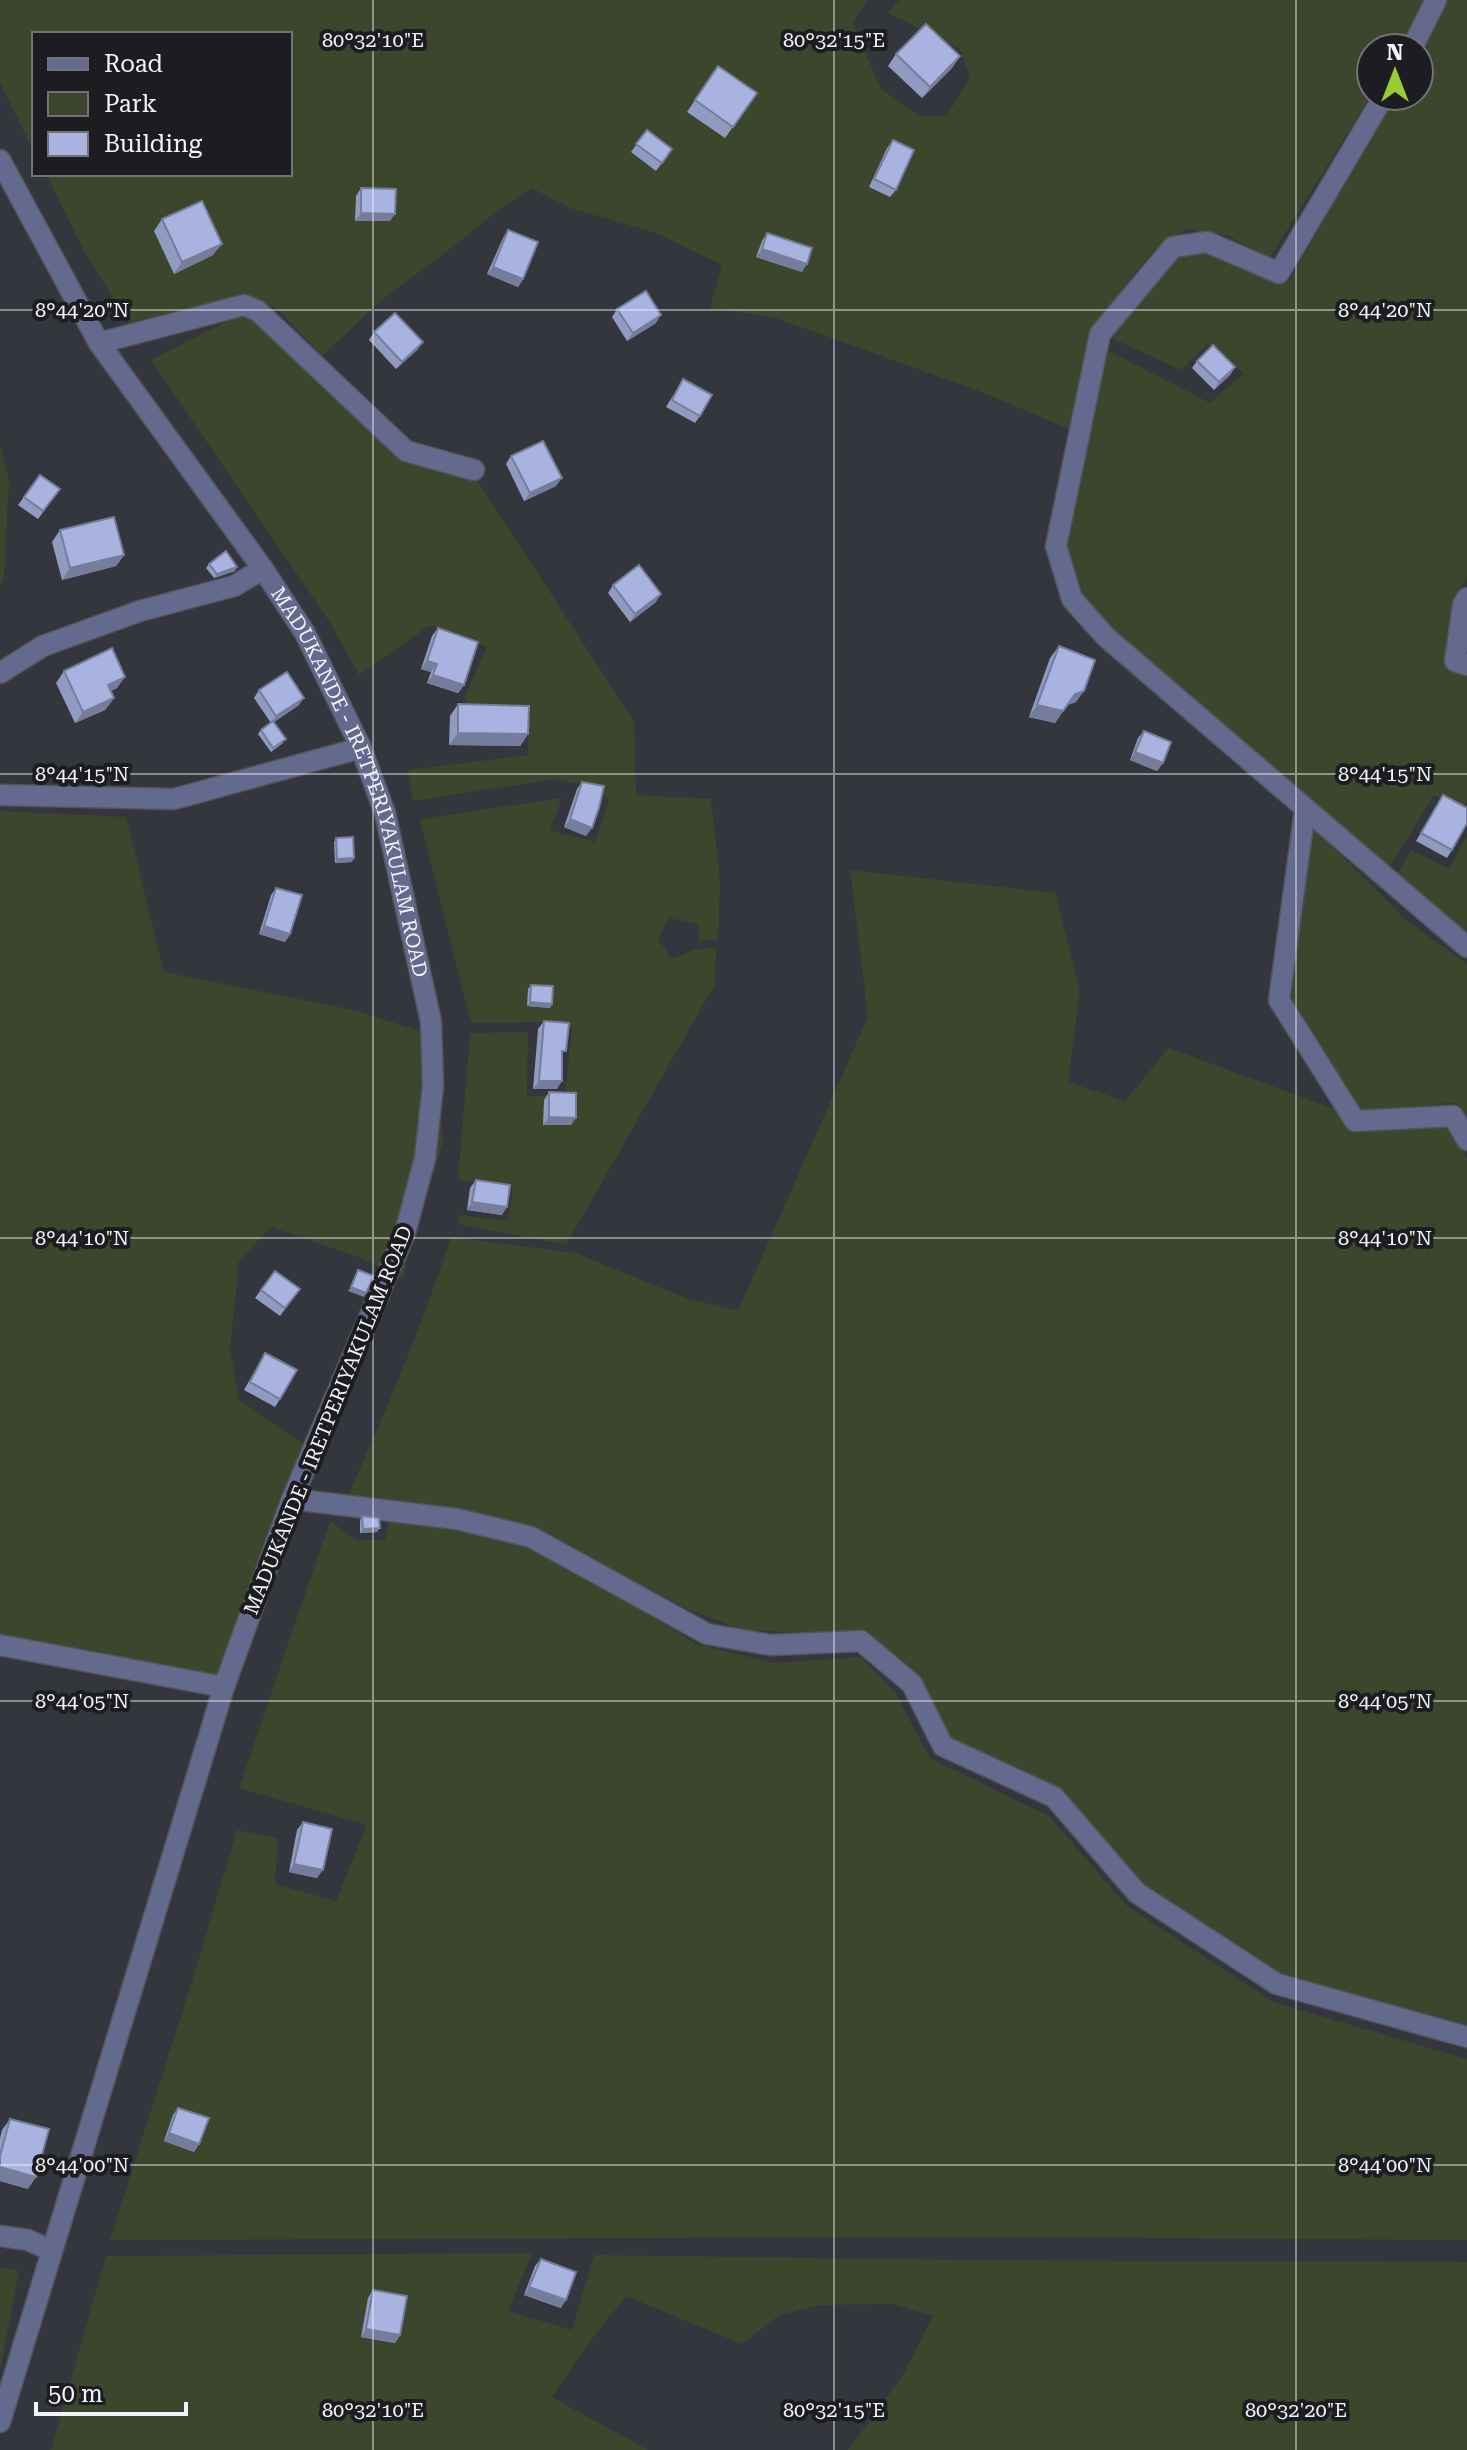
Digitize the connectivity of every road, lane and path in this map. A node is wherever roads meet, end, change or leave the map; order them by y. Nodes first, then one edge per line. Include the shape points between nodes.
1 (1436, 0) edge
2 (1420, 32) edge
3 (1375, 112) edge
4 (0, 160) edge
5 (99, 343) junction
6 (474, 470) dead end
7 (263, 569) junction
8 (1467, 598) edge
9 (1467, 665) edge
10 (0, 673) edge
11 (361, 748) junction
12 (0, 795) edge
13 (1305, 810) junction
14 (1467, 947) edge
15 (1467, 1140) edge
16 (292, 1499) junction
17 (0, 1645) edge
18 (224, 1687) junction
19 (1467, 2037) edge
20 (0, 2236) edge
21 (52, 2251) junction
22 (0, 2422) edge

1 - 2 street
3 - 13 street via 1279,273 1207,242 1173,247 1100,334 1056,546 1072,599 1106,637
4 - 5 street, MADUKANDE - IRETPERIYAKULAM ROAD
5 - 6 street via 244,305 258,311 406,451
5 - 7 street, MADUKANDE - IRETPERIYAKULAM ROAD
7 - 10 street via 234,586 140,611 43,646
7 - 11 street, MADUKANDE - IRETPERIYAKULAM ROAD via 305,633
8 - 9 street via 1455,661
11 - 12 street via 174,799
11 - 16 street, MADUKANDE - IRETPERIYAKULAM ROAD via 385,813 431,1022 433,1086 425,1158 405,1233
13 - 14 street
13 - 15 street via 1279,1000 1355,1121 1453,1116
16 - 18 street, MADUKANDE - IRETPERIYAKULAM ROAD
16 - 19 street via 457,1519 531,1537 707,1634 771,1645 861,1641 912,1684 943,1746 1054,1797 1150,1902 1277,1984
17 - 18 street
18 - 21 street, MADUKANDE - IRETPERIYAKULAM ROAD
20 - 21 street
21 - 22 street, MADUKANDE - IRETPERIYAKULAM ROAD

